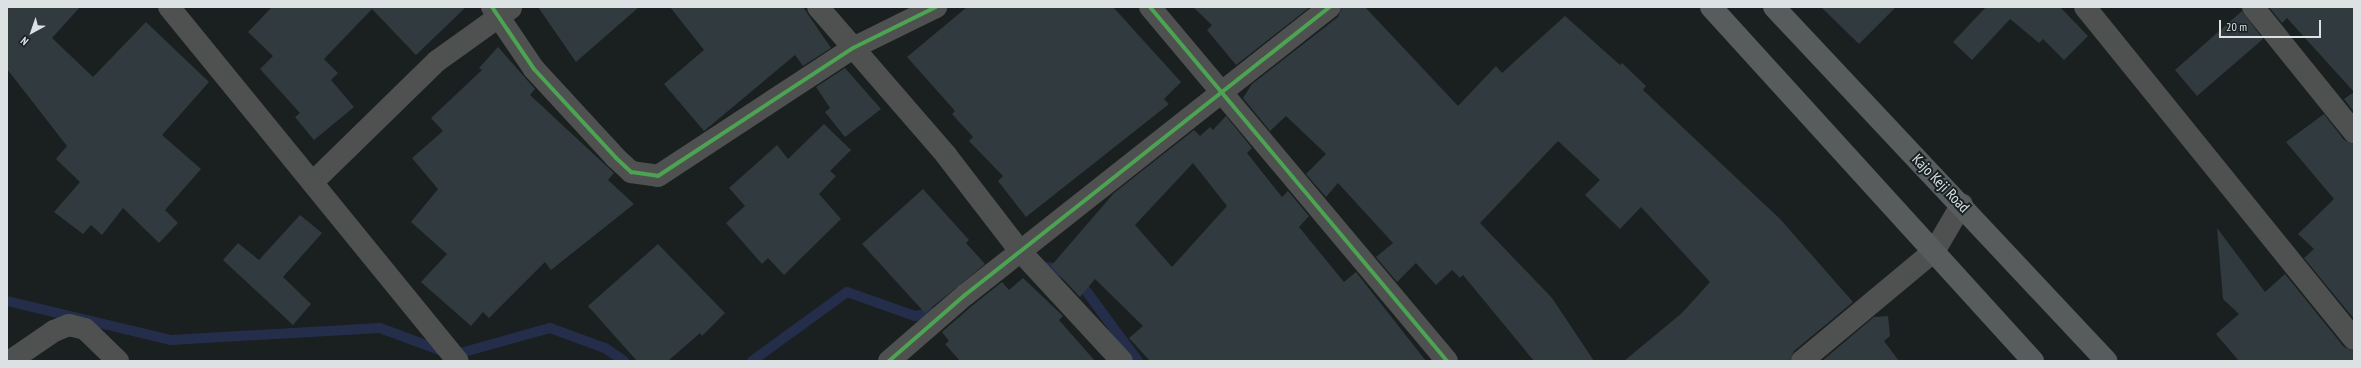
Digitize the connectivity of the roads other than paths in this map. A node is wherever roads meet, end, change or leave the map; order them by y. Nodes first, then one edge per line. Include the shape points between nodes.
1 (169, 7) edge
2 (818, 7) edge
3 (936, 7) edge
4 (1150, 7) edge
5 (1330, 7) edge
6 (1711, 7) edge
7 (1774, 7) edge
8 (2085, 7) edge
9 (2254, 7) edge
10 (502, 10) edge
11 (853, 48) junction
12 (1224, 92) junction
13 (2354, 132) edge
14 (313, 182) junction
15 (1962, 204) junction
16 (1935, 250) junction
17 (1020, 251) junction
18 (2354, 339) edge
19 (10, 361) edge
20 (118, 361) edge
21 (458, 361) edge
22 (889, 361) edge
23 (1122, 361) edge
24 (1447, 361) edge
25 (1802, 361) edge
26 (2033, 361) edge
27 (2107, 361) edge

1 - 14 street
2 - 11 street
3 - 11 street
4 - 12 street
5 - 12 street
6 - 16 main road
7 - 15 main road, Kajo Keji Road
8 - 18 street
9 - 13 street
10 - 11 street via 534,70 616,158 631,172 643,175 658,176 674,168
10 - 14 street via 437,61
11 - 17 street via 946,154
12 - 17 street
12 - 24 street
14 - 21 street
15 - 16 street
15 - 27 main road, Kajo Keji Road
16 - 25 street
16 - 26 main road
17 - 22 street
17 - 23 street
19 - 20 street via 54,331 69,325 85,329

